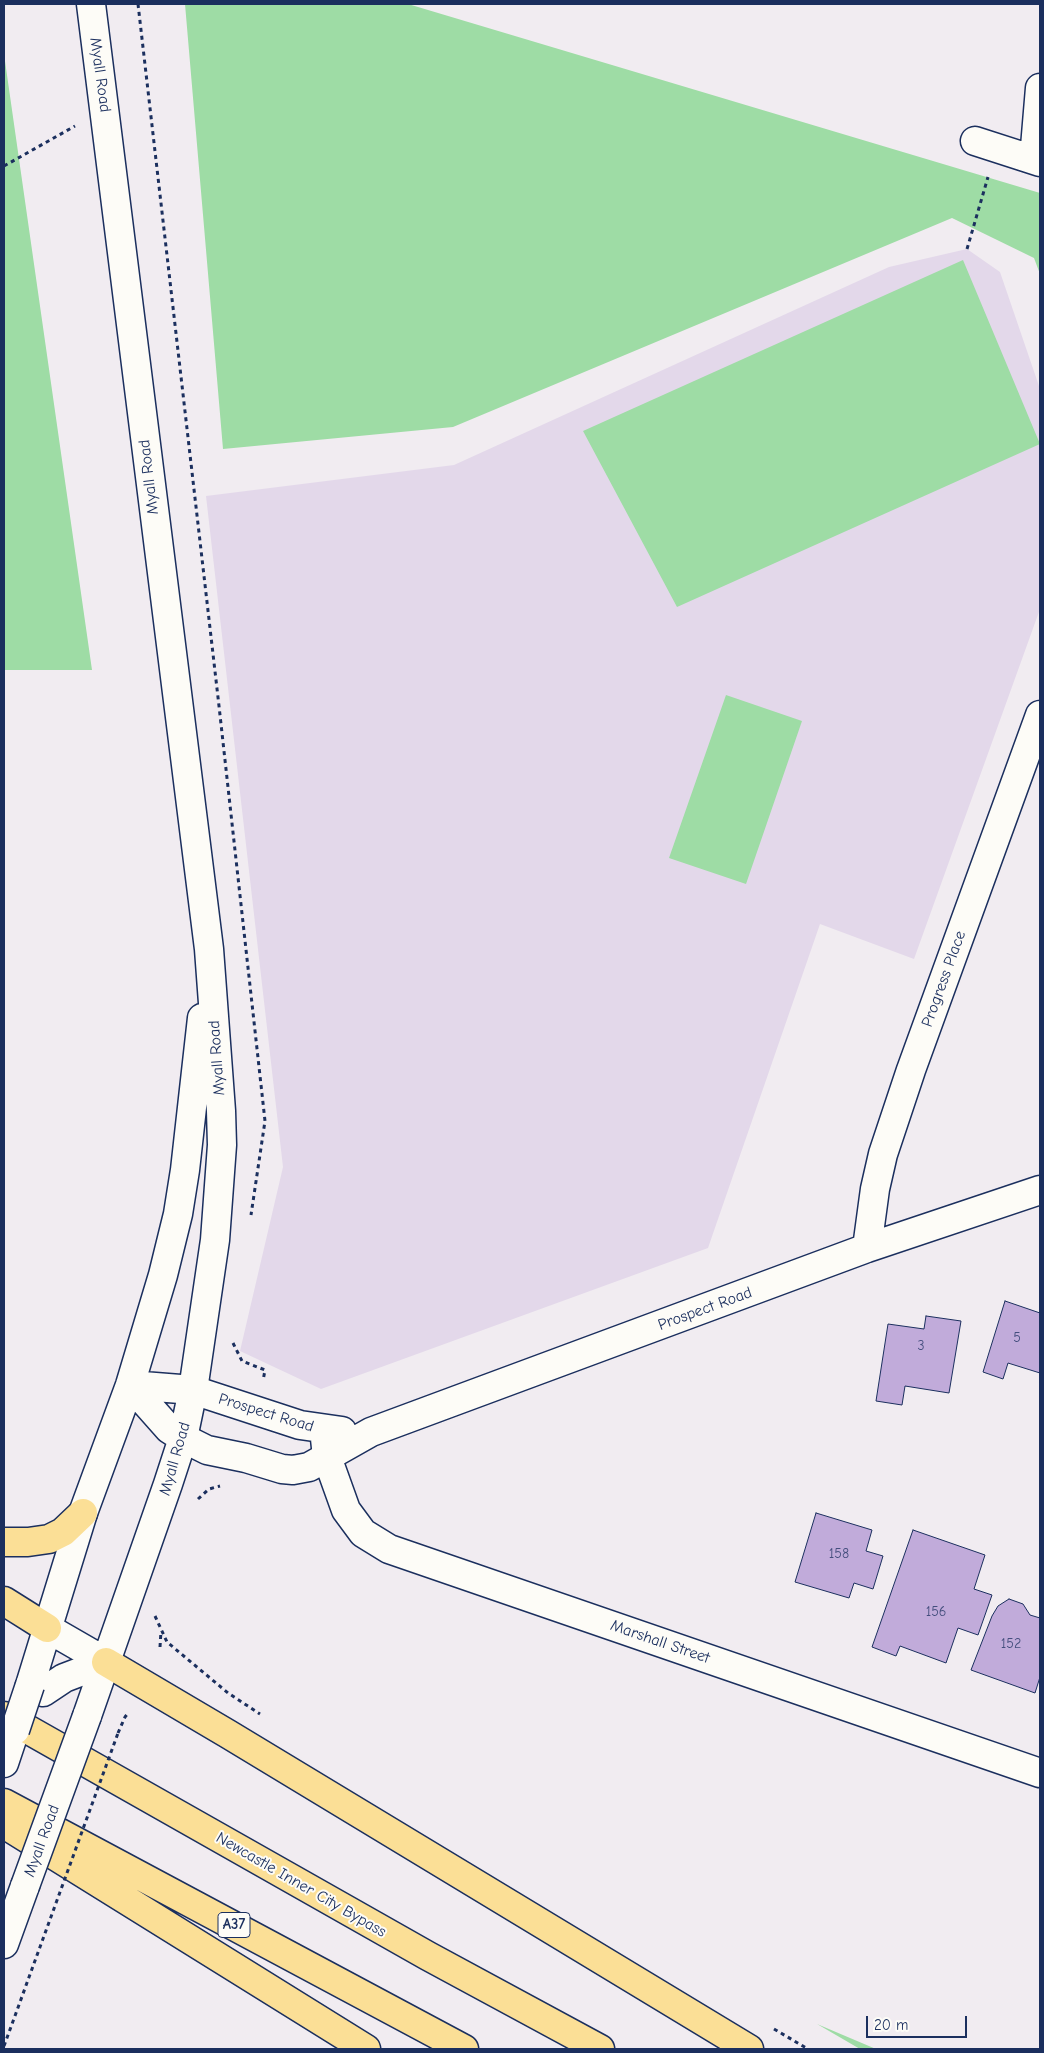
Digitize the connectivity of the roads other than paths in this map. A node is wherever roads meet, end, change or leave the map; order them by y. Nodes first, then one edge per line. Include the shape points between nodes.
1 (91, 4) edge
2 (1040, 88) edge
3 (986, 144) road end
4 (1037, 160) edge
5 (1040, 715) edge
6 (209, 949) junction
7 (1040, 1190) edge
8 (867, 1248) junction
9 (130, 1385) junction
10 (192, 1390) junction
11 (324, 1429) junction
12 (371, 1432) junction
13 (182, 1438) junction
14 (327, 1457) junction
15 (83, 1513) junction
16 (4, 1542) edge
17 (4, 1601) edge
18 (47, 1628) junction
19 (106, 1662) junction
20 (36, 1689) junction
21 (9, 1723) edge
22 (4, 1763) edge
23 (1040, 1773) edge
24 (4, 1803) edge
25 (4, 1824) edge
26 (4, 1944) edge
27 (366, 2049) edge
28 (464, 2049) edge
29 (600, 2049) edge
30 (749, 2049) edge

1 - 6 main road, Myall Road
2 - 4 main road
3 - 4 main road
5 - 8 main road, Progress Place via 886,1144 875,1189
6 - 9 main road, Myall Road via 178,1214 164,1275
6 - 10 main road, Myall Road via 222,1145 215,1240
7 - 8 main road, Prospect Road
8 - 12 main road, Prospect Road
9 - 10 main road, Prospect Road
9 - 13 main road, Prospect Road via 169,1429
9 - 15 main road, Myall Road
10 - 11 main road, Prospect Road via 300,1426
10 - 13 main road, Myall Road
11 - 12 main road, Prospect Road
11 - 14 main road, Marshall Street
12 - 14 main road, Prospect Road
13 - 14 main road, Prospect Road via 207,1450 289,1470 309,1467
13 - 19 main road, Myall Road
14 - 23 main road, Marshall Street via 346,1510 362,1533 389,1549
15 - 16 highway via 63,1532 49,1539
15 - 18 main road, Myall Road
17 - 18 highway
18 - 19 main road
18 - 20 main road, Myall Road
19 - 20 main road
19 - 26 main road, Myall Road, bridge
19 - 30 highway
20 - 21 main road
21 - 22 main road
21 - 29 highway, Newcastle Inner City Bypass
24 - 28 highway, A37
25 - 27 highway

